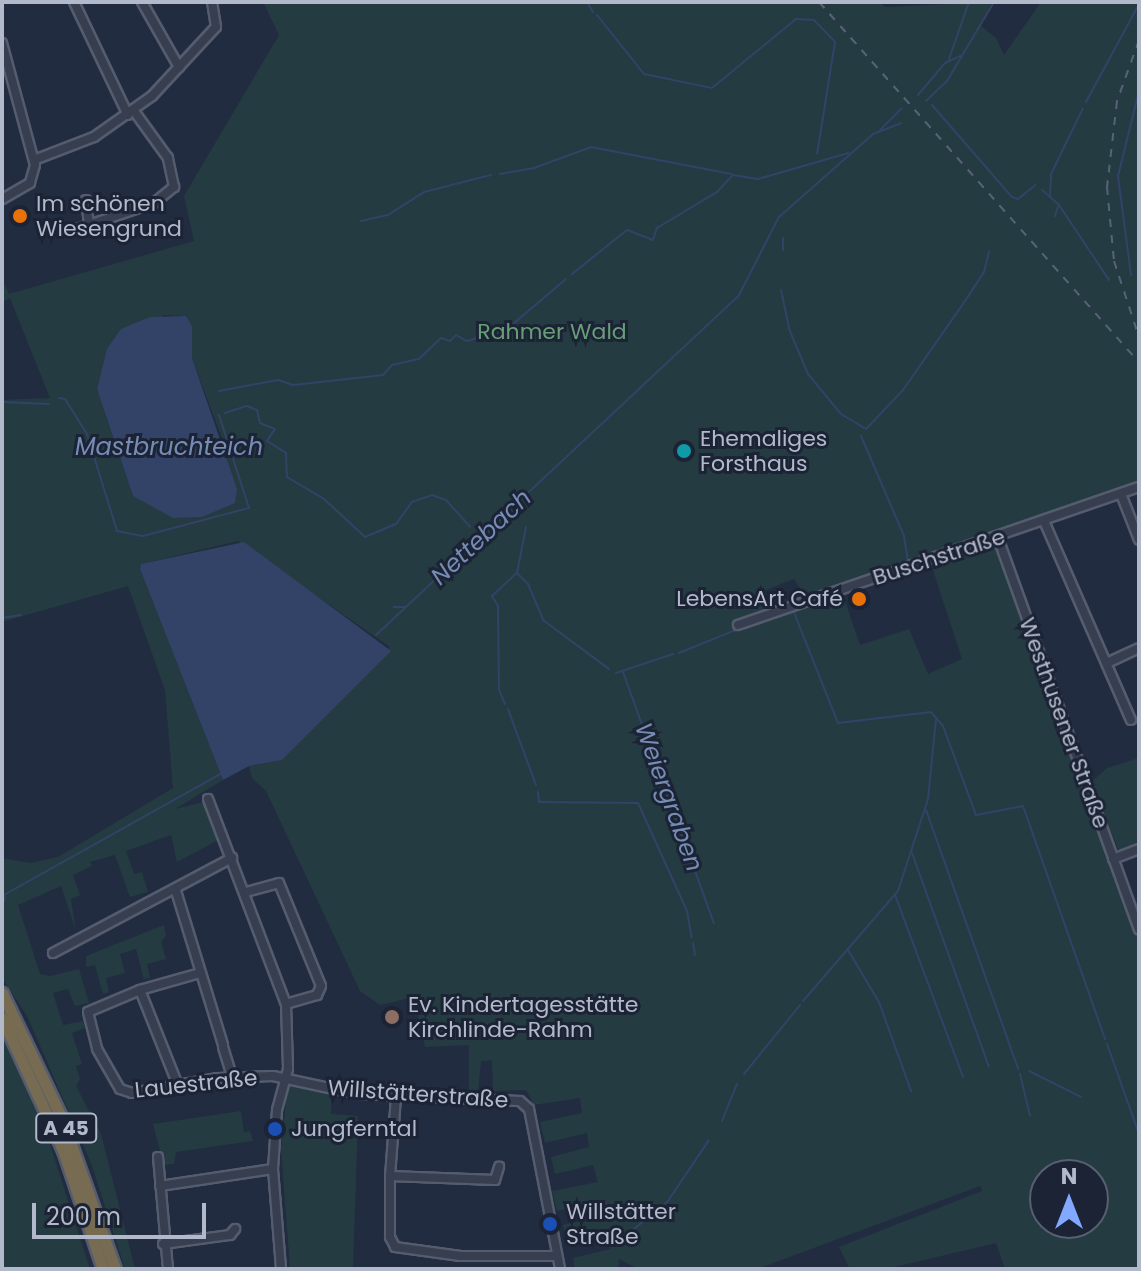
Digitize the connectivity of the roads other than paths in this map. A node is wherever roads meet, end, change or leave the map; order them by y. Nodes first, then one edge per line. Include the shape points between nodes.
1 (74, 2) edge
2 (142, 2) edge
3 (212, 2) edge
4 (2, 43) edge
5 (179, 67) junction
6 (131, 113) junction
7 (34, 160) junction
8 (2, 199) edge
9 (86, 200) dead end
10 (89, 226) junction
11 (77, 229) dead end
12 (1139, 487) edge
13 (1121, 494) junction
14 (1044, 521) junction
15 (998, 538) junction
16 (1139, 540) edge
17 (738, 625) dead end
18 (1139, 648) edge
19 (1109, 662) junction
20 (1131, 720) dead end
21 (208, 799) dead end
22 (1139, 849) edge
23 (232, 858) junction
24 (1113, 859) junction
25 (176, 891) junction
26 (246, 892) junction
27 (1135, 906) edge
28 (1139, 929) edge
29 (53, 953) dead end
30 (200, 973) junction
31 (140, 990) junction
32 (2, 993) edge
33 (286, 1004) junction
34 (2, 1018) edge
35 (232, 1076) junction
36 (285, 1080) junction
37 (177, 1083) junction
38 (396, 1097) junction
39 (158, 1157) dead end
40 (499, 1167) dead end
41 (273, 1169) junction
42 (390, 1176) junction
43 (160, 1186) junction
44 (235, 1229) dead end
45 (163, 1244) junction
46 (556, 1256) junction
47 (103, 1269) edge
48 (115, 1269) edge
49 (168, 1269) edge
50 (281, 1269) edge
51 (560, 1269) edge

1 - 6 street
2 - 5 street
3 - 5 street via 216,27
4 - 7 street
5 - 6 street
6 - 7 street via 72,148
6 - 10 street via 168,158 174,187 154,203
7 - 8 street via 30,183
9 - 10 street
10 - 11 street
12 - 13 street, Buschstraße
13 - 14 street, Buschstraße
13 - 16 street
14 - 15 street, Buschstraße
14 - 19 street via 1081,615
15 - 17 street, Buschstraße
15 - 24 street, Westhusener Straße
18 - 19 street
19 - 20 street
21 - 23 street
22 - 24 street
23 - 25 street
23 - 26 street
24 - 27 street, Westhusener Straße
25 - 29 street
25 - 30 street
26 - 33 street
26 - 33 street via 279,883 321,986 317,995
27 - 28 street, Westhusener Straße
30 - 31 street, Lauestraße
30 - 35 street
31 - 37 street
31 - 37 street, Lauestraße via 88,1012 97,1049 123,1092
32 - 48 highway, A 45 via 68,1132
33 - 36 street
34 - 47 highway, A 45 via 63,1150
35 - 36 street, Lauestraße
35 - 37 street, Lauestraße
36 - 38 street, Willstätterstraße
36 - 41 street
38 - 42 street
38 - 46 street, Willstätterstraße via 525,1103
39 - 43 street
40 - 42 street via 495,1180
41 - 43 street
41 - 50 street
42 - 46 street via 390,1237 395,1247 460,1256
43 - 45 street
44 - 45 street via 230,1235
45 - 49 street
46 - 51 street, Willstätterstraße

